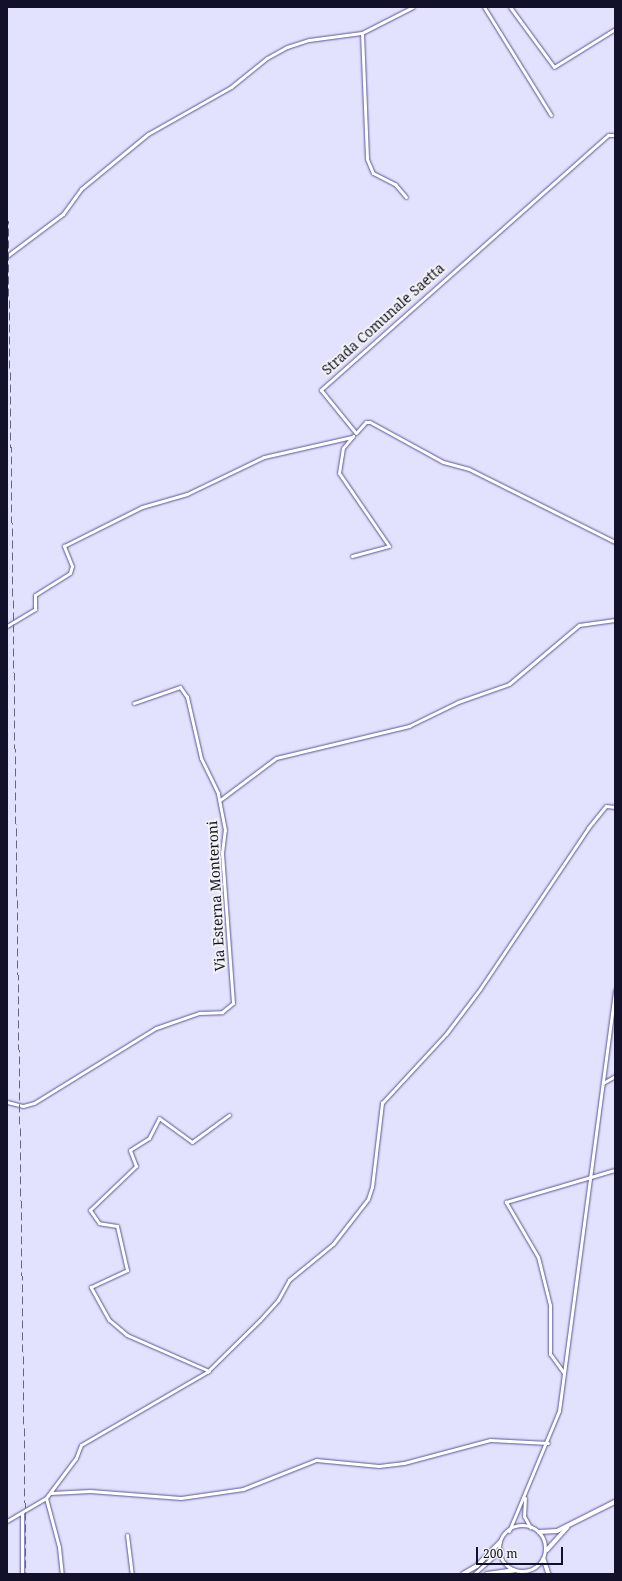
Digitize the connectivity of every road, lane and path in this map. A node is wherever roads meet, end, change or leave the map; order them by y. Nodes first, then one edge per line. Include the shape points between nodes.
1 (413, 7) edge
2 (484, 7) edge
3 (510, 7) edge
4 (615, 29) edge
5 (362, 33) junction
6 (551, 115) dead end
7 (615, 135) edge
8 (406, 196) dead end
9 (7, 256) edge
10 (356, 433) junction
11 (352, 437) junction
12 (615, 542) edge
13 (352, 556) dead end
14 (615, 620) edge
15 (7, 626) edge
16 (134, 703) dead end
17 (220, 800) junction
18 (615, 807) edge
19 (615, 990) edge
20 (614, 1012) edge
21 (615, 1076) edge
22 (603, 1083) junction
23 (7, 1102) edge
24 (229, 1115) dead end
25 (615, 1170) edge
26 (590, 1179) junction
27 (209, 1370) junction
28 (564, 1373) junction
29 (548, 1443) junction
30 (51, 1493) junction
31 (525, 1496) junction
32 (46, 1498) junction
33 (615, 1502) edge
34 (24, 1512) junction
35 (517, 1513) junction
36 (524, 1516) junction
37 (7, 1521) edge
38 (573, 1524) junction
39 (530, 1527) junction
40 (509, 1531) junction
41 (539, 1532) junction
42 (127, 1534) dead end
43 (502, 1540) junction
44 (500, 1550) junction
45 (546, 1551) junction
46 (544, 1559) junction
47 (514, 1570) junction
48 (498, 1572) junction
49 (525, 1572) junction
50 (22, 1574) edge
51 (62, 1574) edge
52 (132, 1574) edge
53 (463, 1574) edge
54 (474, 1574) edge
55 (487, 1574) edge
56 (494, 1574) edge
57 (518, 1574) edge
58 (533, 1574) edge
59 (550, 1574) edge

1 - 5 street
2 - 6 street
3 - 4 street via 554,68
5 - 8 street via 367,159 373,173 395,184
5 - 9 street via 309,40 286,47 267,58 231,86 148,134 81,189 63,214
7 - 10 street, Strada Comunale Saetta via 608,135 322,388 321,392
10 - 11 street
10 - 12 street via 366,422 370,422 443,462 469,470
11 - 13 street via 343,448 339,472 389,546
11 - 15 street via 264,458 187,494 142,507 64,546 72,566 70,573 35,596 35,608
14 - 17 street via 579,625 509,684 458,702 409,726 276,758
16 - 17 street, Via Esterna Monteroni via 184,688 201,758
17 - 23 street, Via Esterna Monteroni via 225,830 222,853 234,1003 222,1012 199,1013 156,1028 34,1103 23,1106
18 - 27 street via 606,806 588,828 476,995 446,1034 382,1103 368,1199 333,1244 289,1280 260,1320
19 - 20 street
20 - 22 street
21 - 22 street
22 - 26 street
24 - 27 street via 192,1142 159,1118 149,1138 130,1150 136,1166 90,1210 99,1223 117,1226 127,1270 92,1287 109,1320 127,1335
25 - 26 street
26 - 28 street
26 - 28 street via 506,1202 538,1257 550,1305 550,1354
27 - 30 street via 81,1445 76,1458
28 - 29 street via 559,1411
29 - 30 street via 490,1440 404,1463 378,1466 316,1460 243,1489 188,1498 153,1499 90,1491
29 - 31 street
30 - 32 street
31 - 35 street
31 - 36 street
32 - 34 street
32 - 51 street via 59,1547
33 - 38 main road
34 - 37 street
34 - 50 street
35 - 36 street
35 - 40 street
36 - 39 street
38 - 41 main road via 553,1532
38 - 45 main road
39 - 40 main road
39 - 41 main road
40 - 43 main road
41 - 45 main road
42 - 52 street
43 - 44 main road
43 - 53 main road via 477,1566
44 - 47 main road via 504,1562
44 - 54 street
45 - 46 main road
46 - 49 main road
46 - 59 main road
47 - 48 main road
47 - 49 main road
48 - 55 main road
48 - 56 street
48 - 57 street
49 - 58 main road

